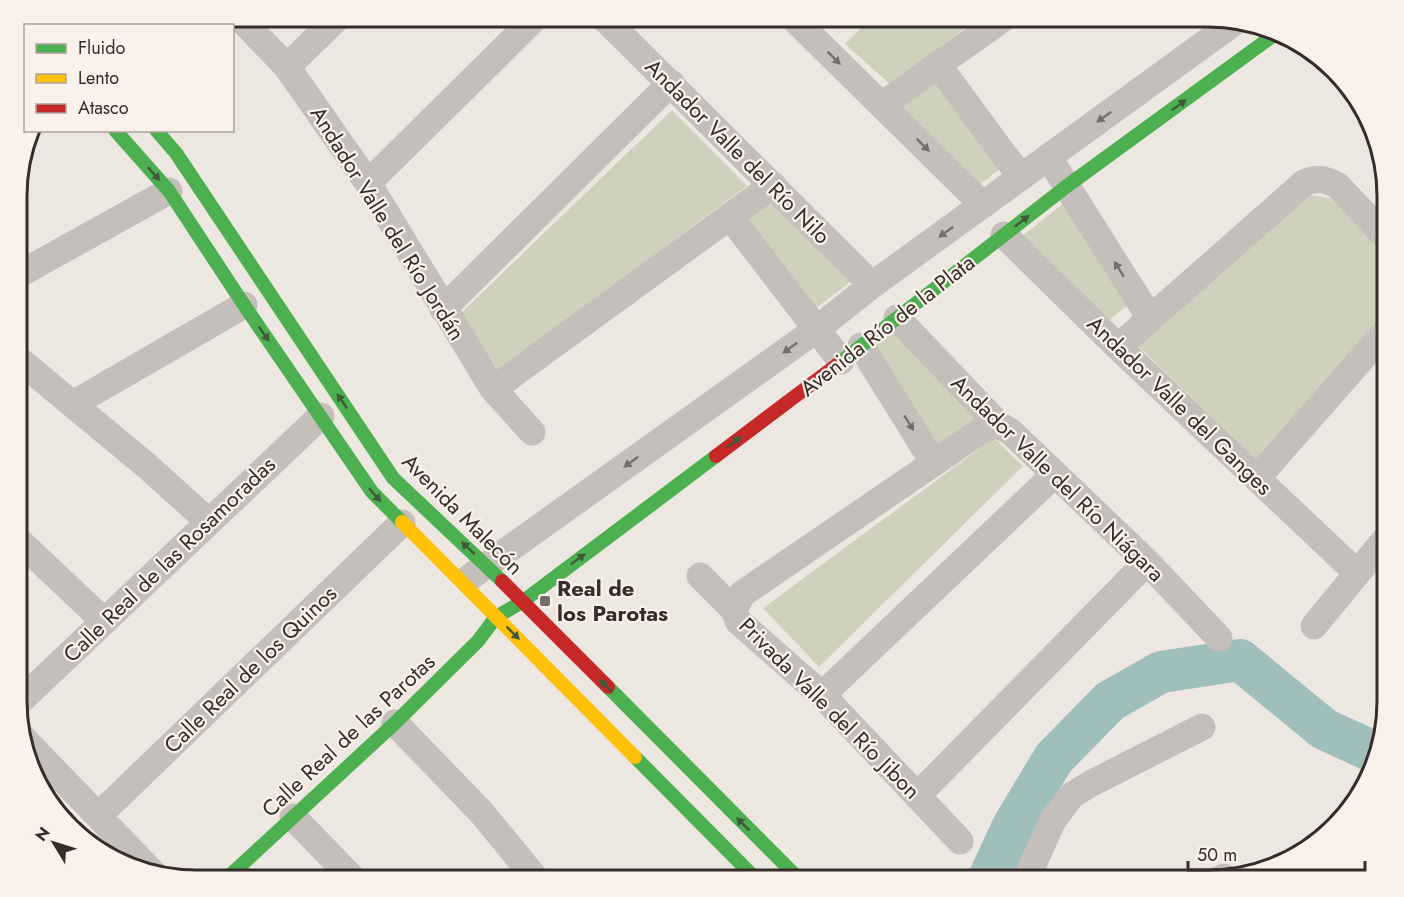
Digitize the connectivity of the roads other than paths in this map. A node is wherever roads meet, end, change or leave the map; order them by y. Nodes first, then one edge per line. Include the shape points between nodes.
1 (249, 27) edge
2 (327, 27) edge
3 (525, 27) edge
4 (614, 27) edge
5 (803, 27) edge
6 (990, 27) edge
7 (1227, 28) edge
8 (1269, 39) edge
9 (938, 65) junction
10 (287, 67) junction
11 (671, 83) junction
12 (882, 105) junction
13 (117, 132) edge
14 (158, 132) edge
15 (1049, 158) junction
16 (1022, 177) junction
17 (368, 183) junction
18 (772, 185) junction
19 (1067, 186) junction
20 (169, 191) junction
21 (983, 205) junction
22 (730, 218) junction
23 (1377, 227) edge
24 (1004, 235) junction
25 (27, 270) edge
26 (872, 285) junction
27 (244, 305) junction
28 (443, 309) junction
29 (897, 318) junction
30 (1150, 318) junction
31 (817, 329) junction
32 (1377, 341) edge
33 (1118, 347) junction
34 (851, 354) junction
35 (27, 366) edge
36 (493, 389) junction
37 (73, 404) junction
38 (321, 416) junction
39 (999, 425) junction
40 (532, 432) dead end
41 (933, 462) junction
42 (1055, 474) junction
43 (1257, 478) junction
44 (209, 522) junction
45 (402, 523) junction
46 (27, 548) edge
47 (1377, 549) edge
48 (1147, 562) junction
49 (486, 565) junction
50 (1357, 573) junction
51 (700, 576) dead end
52 (462, 582) junction
53 (522, 602) junction
54 (734, 610) junction
55 (496, 617) junction
56 (104, 621) junction
57 (1314, 626) dead end
58 (1219, 638) dead end
59 (27, 694) edge
60 (822, 695) junction
61 (394, 723) junction
62 (1202, 728) dead end
63 (34, 750) edge
64 (917, 796) junction
65 (98, 816) junction
66 (293, 817) junction
67 (960, 841) dead end
68 (749, 851) junction
69 (142, 861) edge
70 (236, 870) edge
71 (344, 870) edge
72 (529, 870) edge
73 (754, 870) edge
74 (782, 870) edge
75 (1030, 870) edge

1 - 10 street, Andador Valle del Río Jordán
2 - 10 street
3 - 17 street
4 - 11 street, Andador Valle del Río Nilo
5 -> 12 street
6 - 9 street
7 -> 15 street, Avenida Río de la Plata
19 -> 8 street, Avenida Río de la Plata
9 - 12 street
9 - 16 street
10 - 17 street, Andador Valle del Río Jordán
11 - 18 street, Andador Valle del Río Nilo
11 - 28 street
12 -> 21 street
13 -> 20 street, Avenida Malecón
49 -> 14 street, Avenida Malecón via 393,478 176,153
15 - 16 street, Avenida Río de la Plata
15 - 19 street
16 - 21 street, Avenida Río de la Plata
17 - 28 street, Andador Valle del Río Jordán
18 - 22 street
18 - 26 street, Andador Valle del Río Nilo
24 -> 19 street, Avenida Río de la Plata
30 -> 19 street
20 - 25 street
20 - 27 street, Avenida Malecón
21 -> 26 street, Avenida Río de la Plata
22 - 31 street
22 - 36 street
23 - 30 street via 1337,185 1313,179
24 - 29 street, Avenida Río de la Plata
24 - 33 street, Andador Valle del Ganges
26 - 31 street, Avenida Río de la Plata
27 - 37 street
27 -> 38 street, Avenida Malecón
28 - 36 street, Andador Valle del Río Jordán
29 - 34 street, Avenida Río de la Plata
29 - 39 street, Andador Valle del Río Niágara
30 - 33 street
31 - 34 street
31 -> 49 street, Avenida Río de la Plata
32 - 43 street
33 - 43 street, Andador Valle del Ganges
34 -> 41 street
53 -> 34 street, Avenida Río de la Plata
35 - 37 street
36 - 40 street, Andador Valle del Río Jordán
37 - 44 street
38 - 44 street, Calle Real de las Rosamoradas
38 -> 45 street, Avenida Malecón via 372,492
39 - 41 street via 985,428
39 - 42 street, Andador Valle del Río Niágara
41 - 54 street via 742,594
42 - 48 street, Andador Valle del Río Niágara
42 - 60 street
43 - 50 street, Andador Valle del Ganges
44 - 56 street, Calle Real de las Rosamoradas
45 - 52 street, Avenida Malecón
45 - 65 street, Calle Real de los Quinos
46 - 56 street
47 - 50 street
48 - 58 street, Andador Valle del Río Niágara
48 - 64 street
49 - 52 street, Avenida Río de la Plata
49 - 53 street, Avenida Malecón
50 - 57 street
51 - 54 street, Privada Valle del Río Jibon
52 - 55 street, Avenida Malecón
53 - 55 street, Avenida Río de la Plata
68 -> 53 street, Avenida Malecón
54 - 60 street, Privada Valle del Río Jibon via 738,621
55 - 61 street, Calle Real de las Parotas
55 -> 68 street, Avenida Malecón
56 - 59 street, Calle Real de las Rosamoradas
60 - 64 street, Privada Valle del Río Jibon
61 - 66 street, Calle Real de las Parotas
61 - 72 street via 481,812
62 - 75 street via 1072,795 1053,820
63 - 65 street
64 - 67 street, Privada Valle del Río Jibon
65 - 69 street
66 - 70 street, Calle Real de las Parotas
66 - 71 street
68 - 73 street, Avenida Malecón
68 - 74 street, Avenida Malecón

